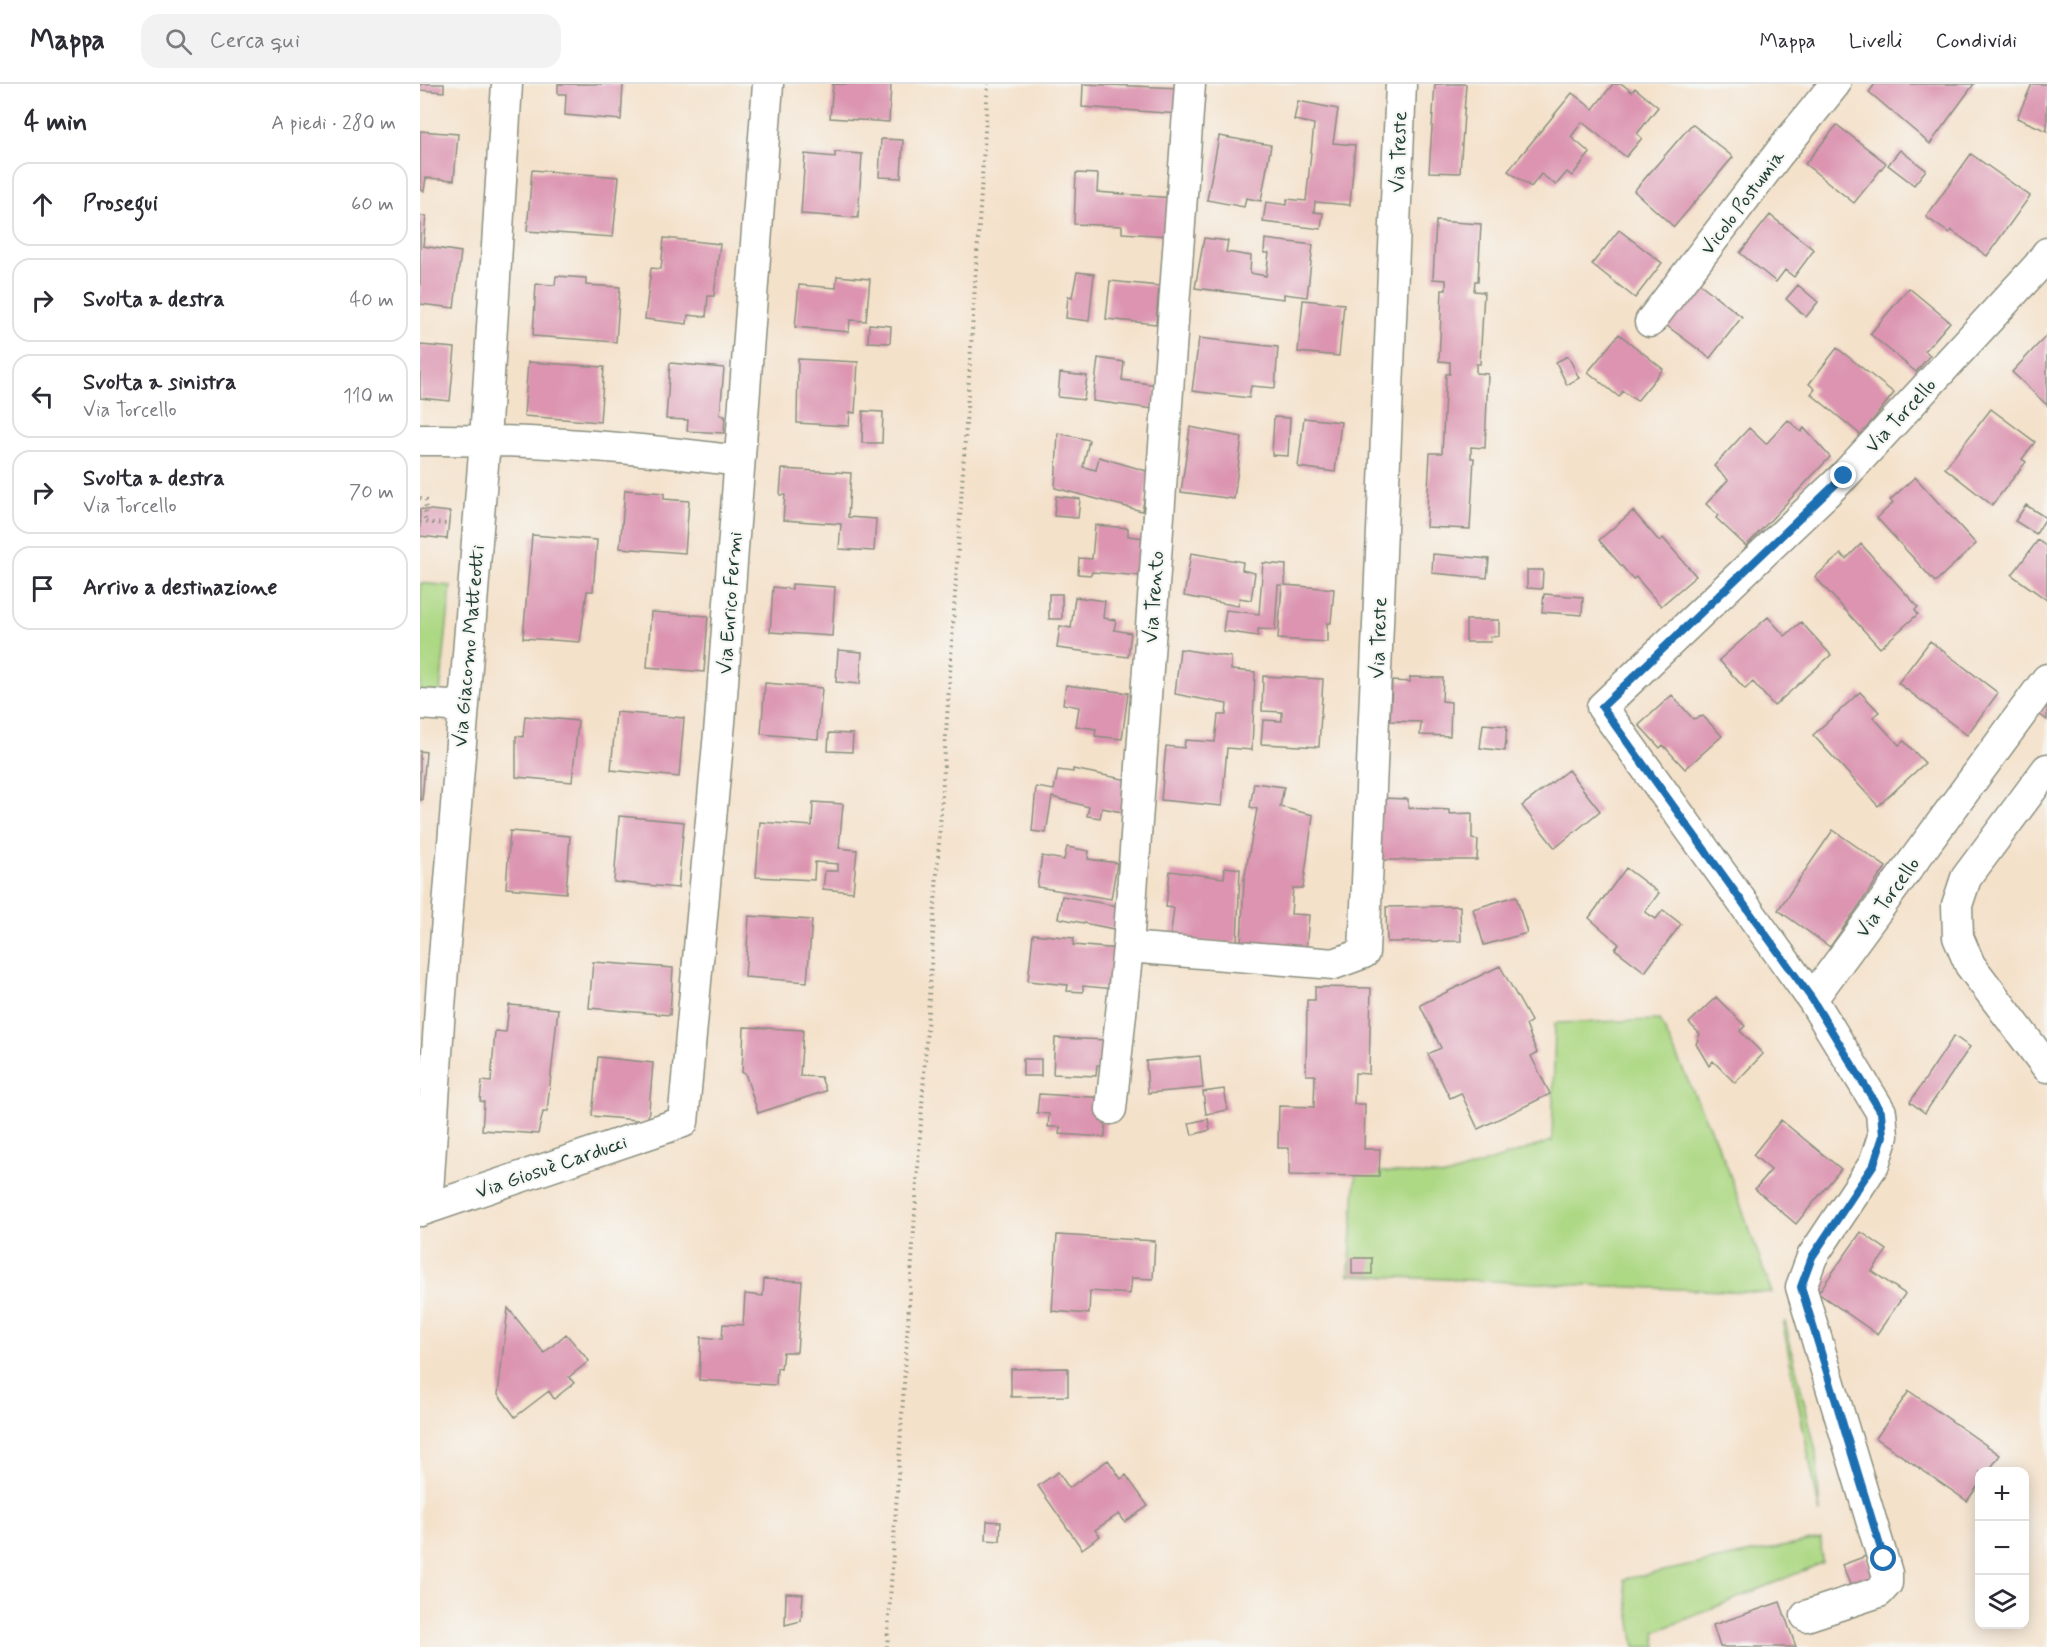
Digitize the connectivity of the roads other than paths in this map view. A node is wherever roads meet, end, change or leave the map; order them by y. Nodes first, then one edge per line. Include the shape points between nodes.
1 (507, 84) edge
2 (768, 84) edge
3 (1190, 84) edge
4 (1401, 84) edge
5 (1835, 84) edge
6 (2044, 264) edge
7 (1650, 322) dead end
8 (420, 440) edge
9 (485, 440) junction
10 (739, 461) junction
11 (2047, 679) edge
12 (420, 704) edge
13 (464, 707) junction
14 (2047, 769) edge
15 (1128, 947) junction
16 (1812, 999) junction
17 (2047, 1067) edge
18 (1111, 1109) dead end
19 (683, 1122) joint
20 (423, 1209) edge
21 (1806, 1616) dead end

1 - 9 street, Via Giacomo Matteotti
2 - 10 street, Via Enrico Fermi
3 - 15 street, Via Trento
4 - 15 street, Via Treste via 1364,953 1334,964
5 - 7 street, Vicolo Postumia
6 - 16 street, Via Torcello via 1844,476 1602,707
8 - 9 street
9 - 10 street
9 - 13 street, Via Giacomo Matteotti
10 - 19 street, Via Enrico Fermi via 720,722
11 - 16 street, Via Torcello
12 - 13 street
13 - 20 street, Via Giacomo Matteotti
14 - 17 street via 1966,878 1957,905 1958,937 1970,965
15 - 18 street, Via Trento
16 - 21 street, Via Torcello via 1881,1112 1883,1136 1874,1164 1812,1257 1801,1287 1884,1559 1887,1582 1879,1592
19 - 20 street, Via Giosuè Carducci

